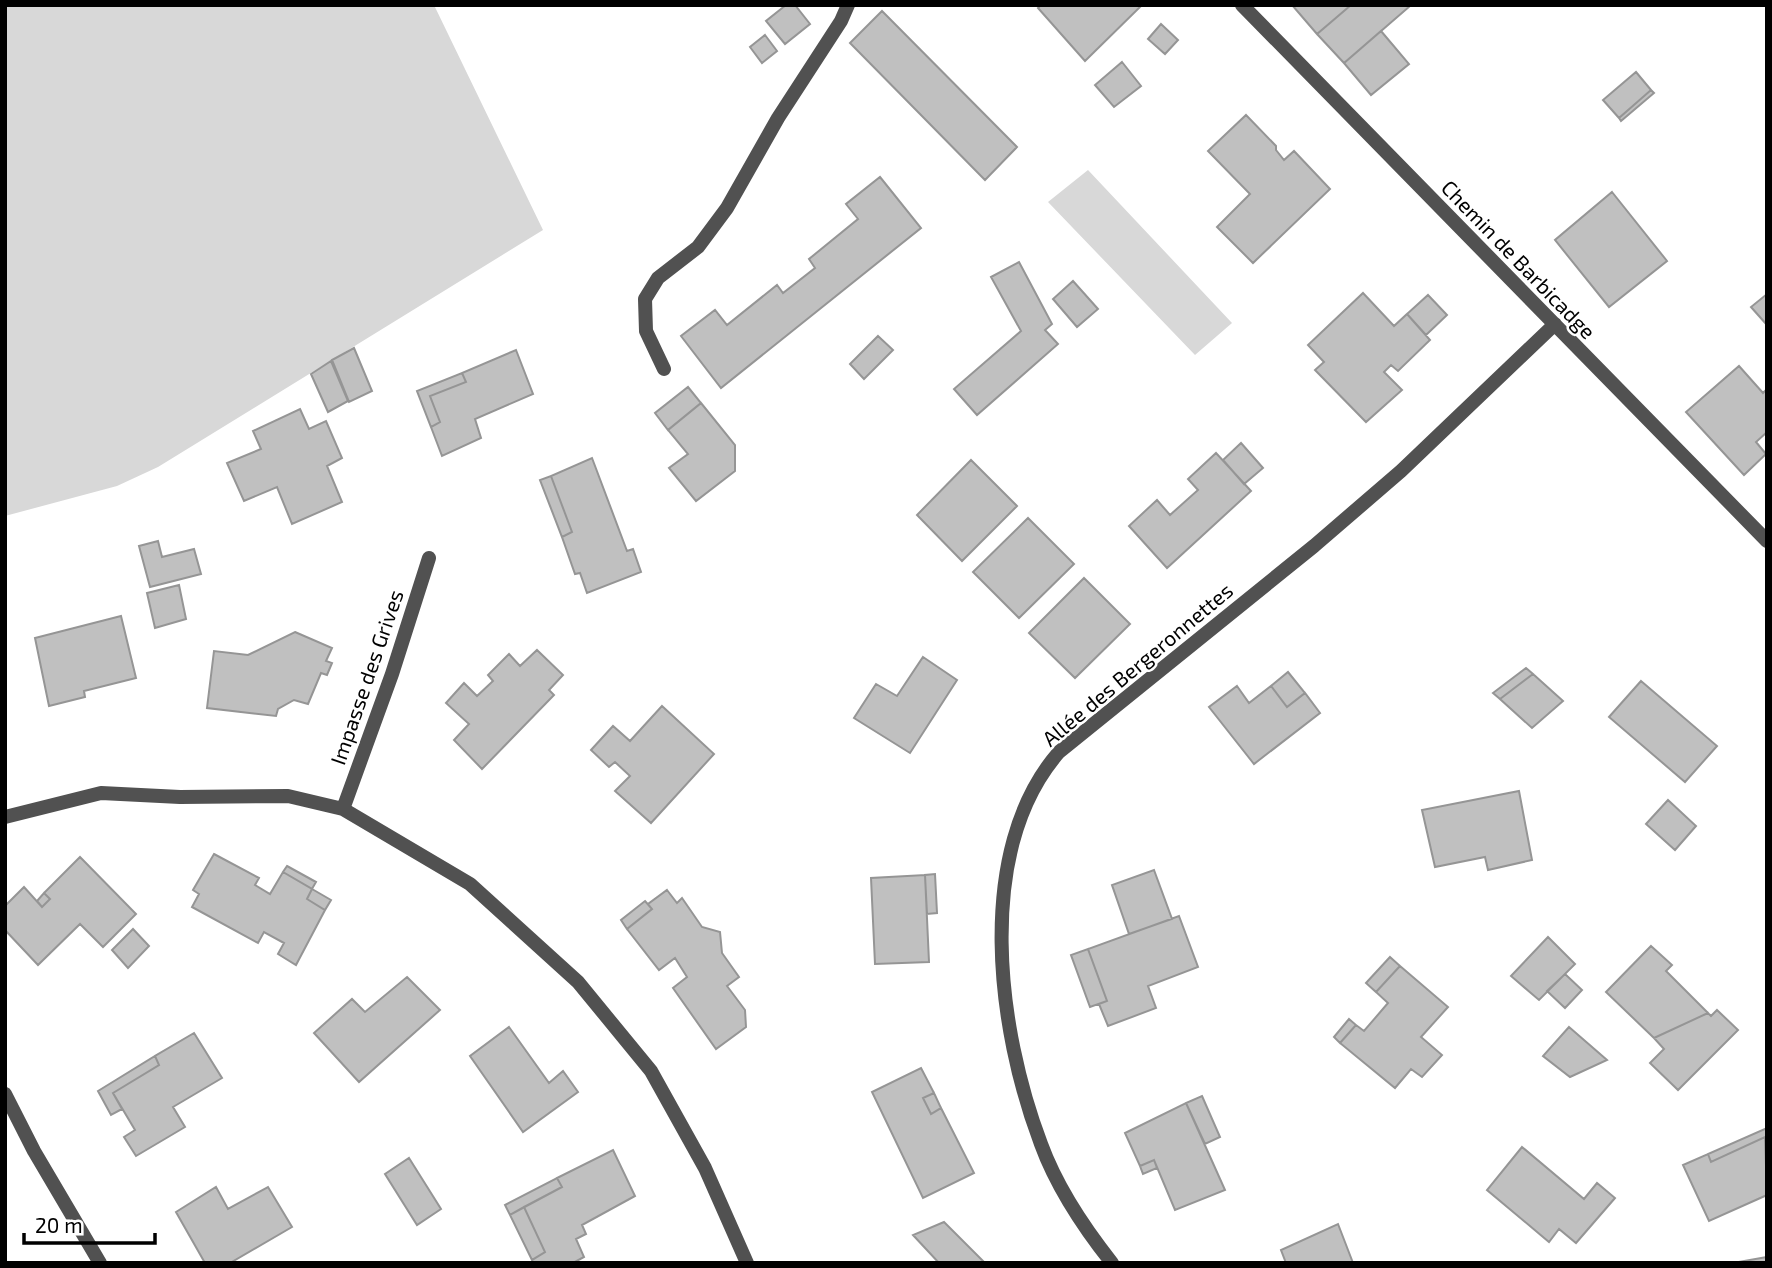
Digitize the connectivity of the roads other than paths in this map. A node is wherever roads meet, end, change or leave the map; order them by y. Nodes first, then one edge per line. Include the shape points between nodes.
1 (848, 5) edge
2 (1242, 5) edge
3 (1555, 324) junction
4 (664, 369) dead end
5 (1767, 541) edge
6 (429, 558) dead end
7 (343, 808) junction
8 (5, 817) edge
9 (5, 1094) edge
10 (100, 1263) edge
11 (747, 1263) edge
12 (1112, 1263) edge

1 - 4 street via 727,208 698,247 658,278 645,299 646,331
2 - 3 street, Chemin de Barbicadge
3 - 5 street, Chemin de Barbicadge
3 - 12 street, Allée des Bergeronnettes via 1392,480 1059,752 1032,790 1012,848 1002,914 1009,1022 1042,1147
6 - 7 street, Impasse des Grives
7 - 8 street via 288,796 101,793
7 - 11 street via 470,884 578,982 651,1071 705,1168
9 - 10 street

